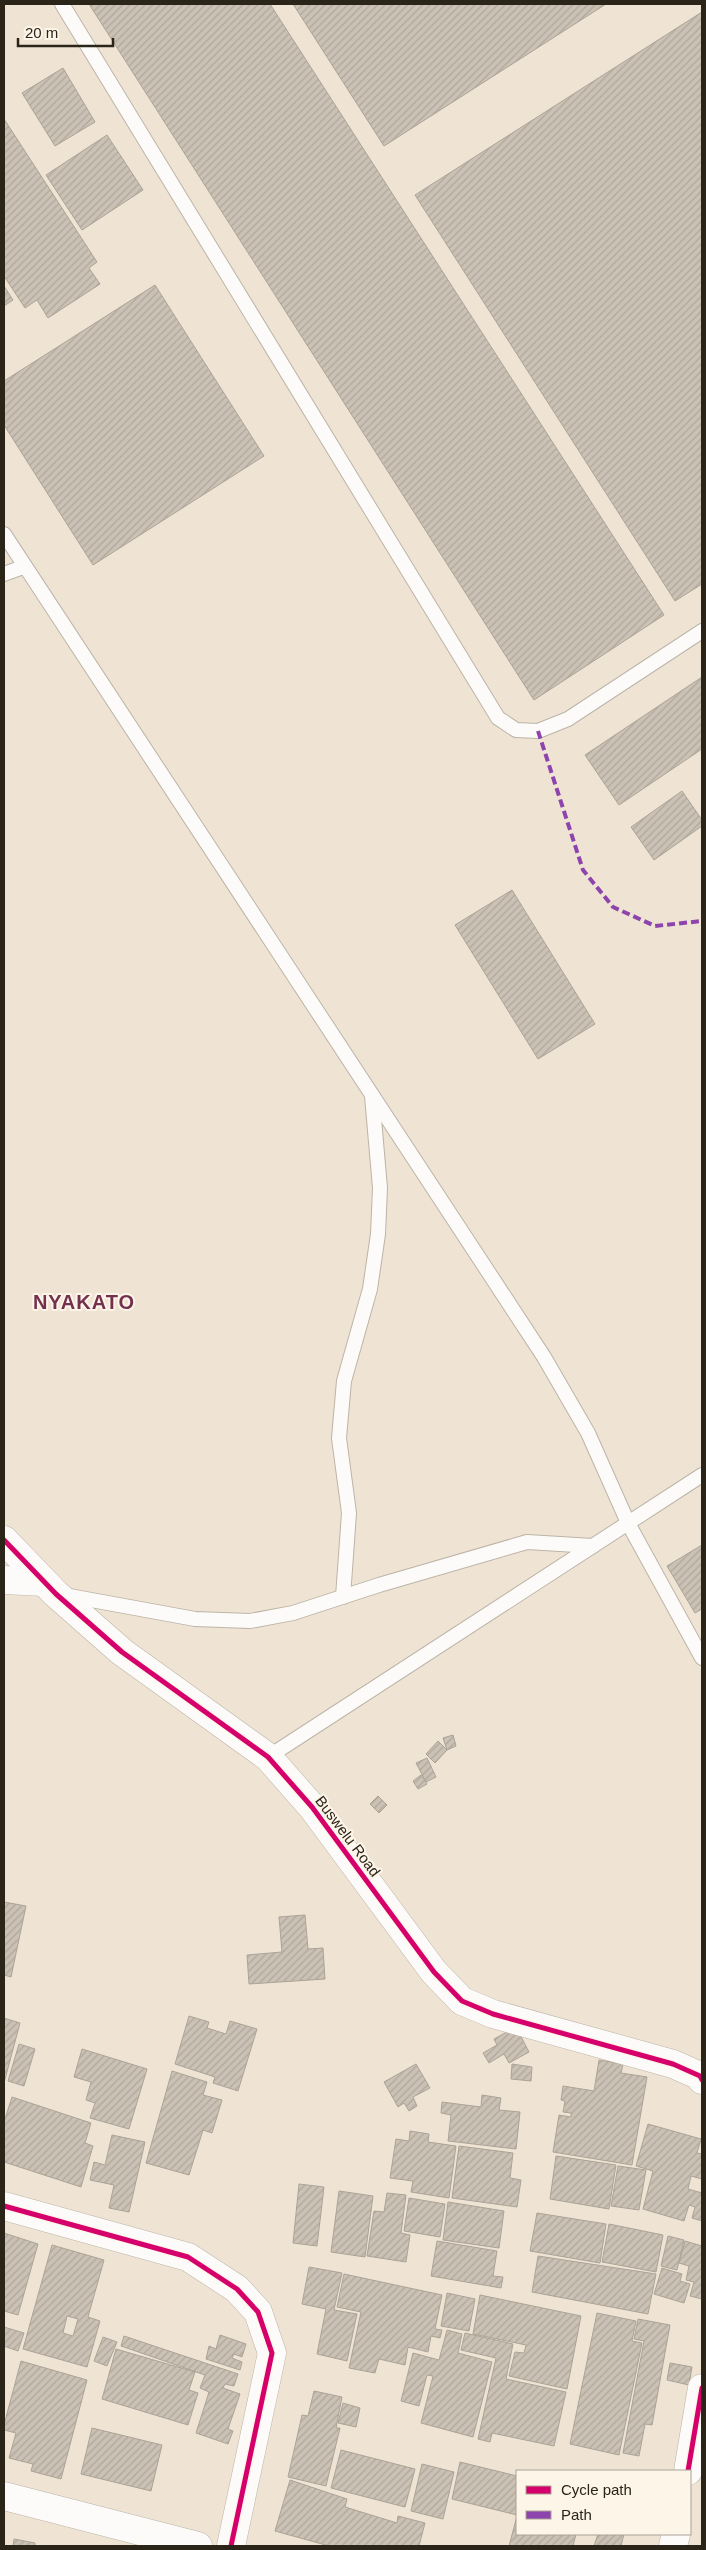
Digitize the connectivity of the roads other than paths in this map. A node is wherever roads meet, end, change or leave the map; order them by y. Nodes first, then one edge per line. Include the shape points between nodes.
1 (62, 4) edge
2 (4, 534) edge
3 (23, 567) junction
4 (4, 574) edge
5 (702, 631) edge
6 (372, 1093) junction
7 (702, 1475) edge
8 (629, 1525) junction
9 (4, 1540) edge
10 (593, 1546) junction
11 (4, 1580) edge
12 (50, 1588) junction
13 (344, 1597) junction
14 (702, 1658) edge
15 (268, 1757) junction
16 (702, 2080) edge
17 (4, 2206) edge
18 (702, 2388) edge
19 (688, 2470) edge
20 (4, 2496) edge
21 (198, 2546) edge
22 (231, 2546) edge

1 - 5 lane via 498,718 516,730 538,731 568,719
2 - 3 lane
3 - 4 lane
3 - 6 lane
6 - 8 lane via 544,1356 588,1433
6 - 13 lane via 380,1188 378,1234 370,1289 344,1381 339,1438 349,1513
7 - 8 lane
8 - 10 lane
8 - 14 lane
9 - 12 street, Buswelu Road
10 - 13 lane via 527,1542
10 - 15 lane
11 - 12 street
12 - 13 lane via 195,1620 250,1622 293,1614
12 - 15 street, Buswelu Road via 122,1652
15 - 16 street, Buswelu Road via 312,1808 434,1972 462,2001 493,2014 673,2064 700,2076
17 - 22 street via 188,2257 237,2289 258,2312 272,2353
18 - 19 street
20 - 21 street

